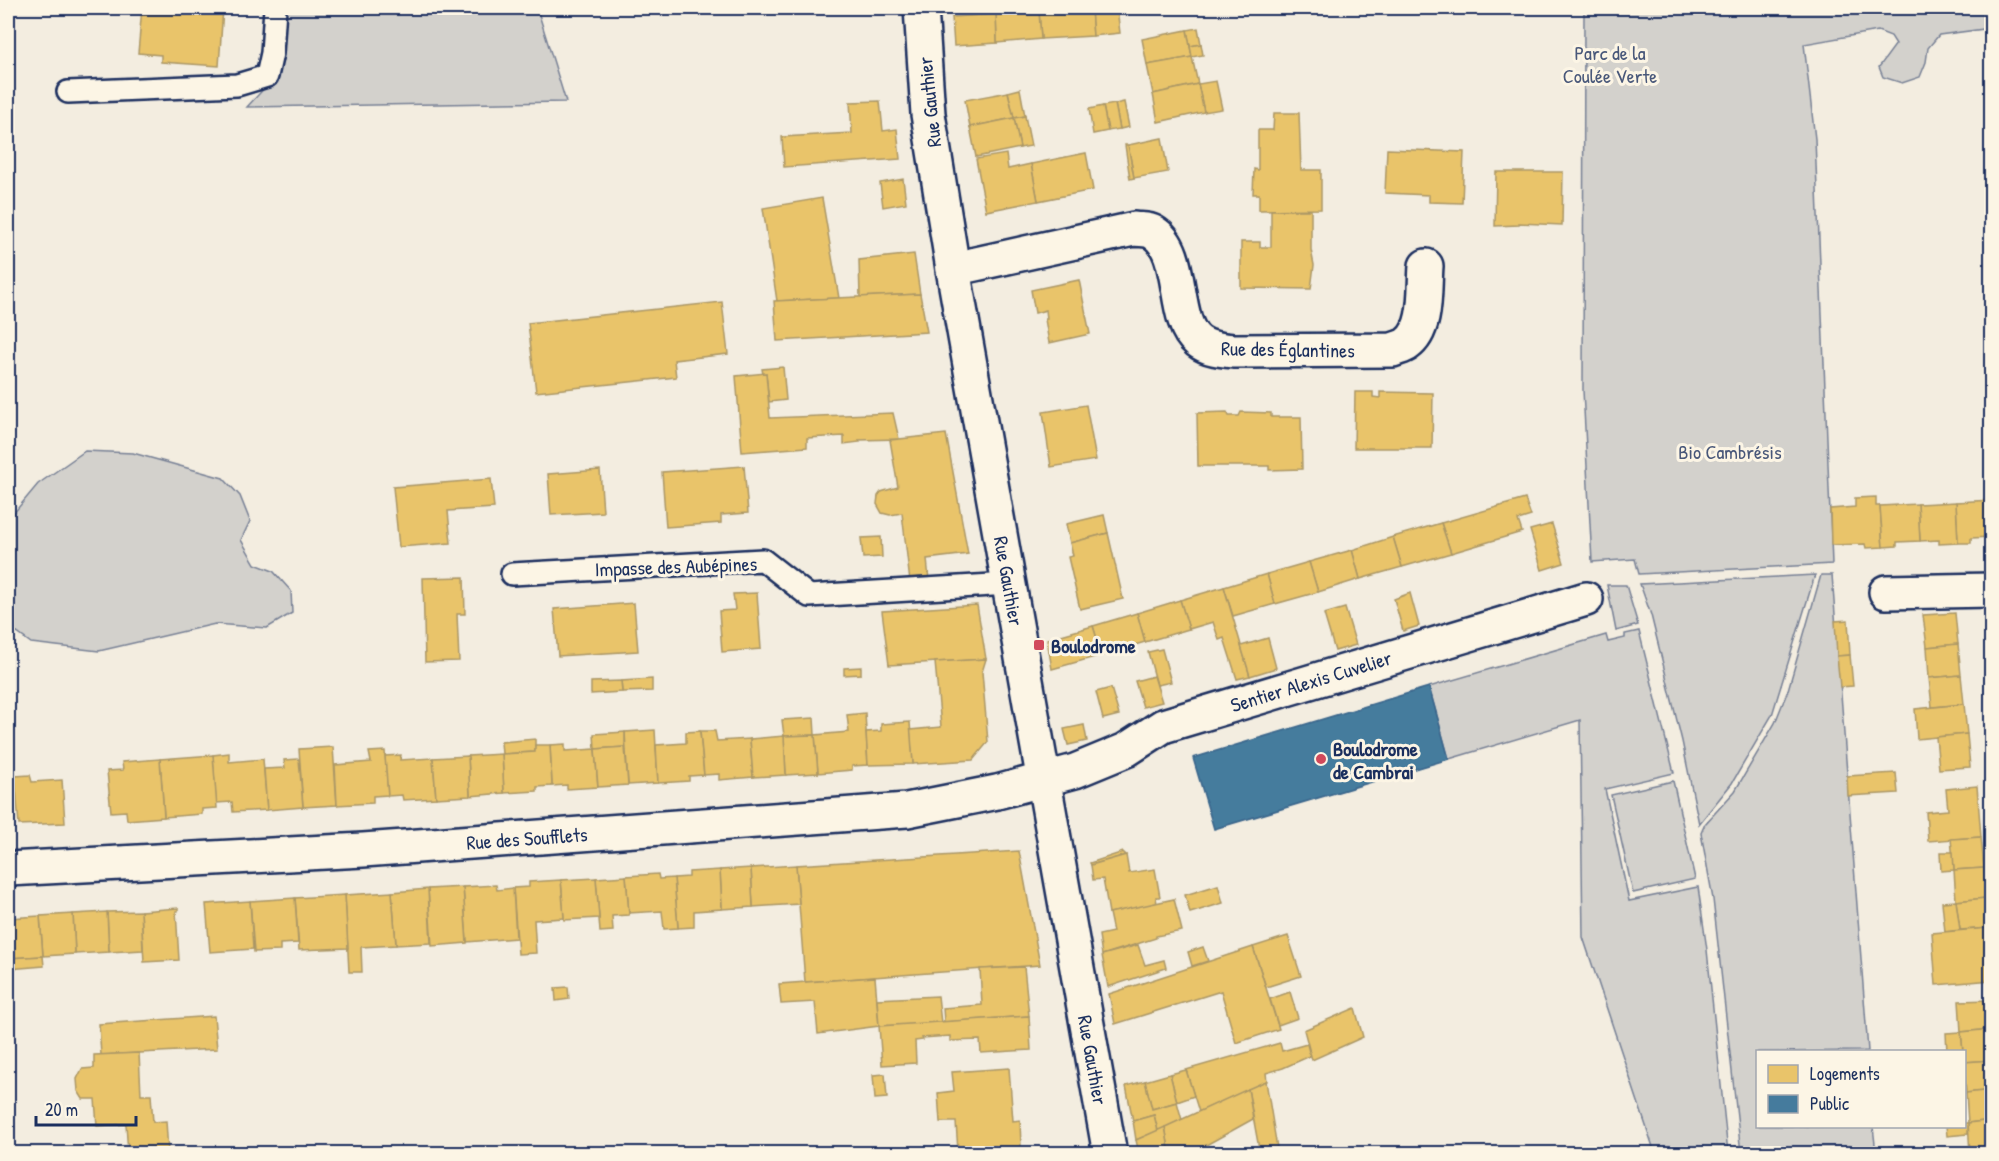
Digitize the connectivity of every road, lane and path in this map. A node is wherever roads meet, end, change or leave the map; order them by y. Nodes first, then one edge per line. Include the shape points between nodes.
1 (275, 8) edge
2 (921, 8) edge
3 (68, 92) dead end
4 (1426, 266) dead end
5 (953, 269) junction
6 (512, 573) dead end
7 (1009, 584) junction
8 (1992, 590) edge
9 (1886, 592) dead end
10 (1587, 599) dead end
11 (1043, 779) junction
12 (8, 869) edge
13 (1110, 1154) edge

1 - 3 lane via 267,76 237,85
2 - 5 street, Rue Gauthier via 928,114
4 - 5 street, Rue des Églantines via 1421,321 1416,334 1393,350 1233,351 1199,342 1186,329 1179,288 1164,242 1152,231 1134,229
5 - 7 street, Rue Gauthier
6 - 7 lane, Impasse des Aubépines via 763,560 809,596
7 - 11 street, Rue Gauthier
8 - 9 street
10 - 11 street, Sentier Alexis Cuvelier via 1163,726 1126,750 1075,771
11 - 12 street, Rue des Soufflets via 907,810 375,849
11 - 13 street, Rue Gauthier

